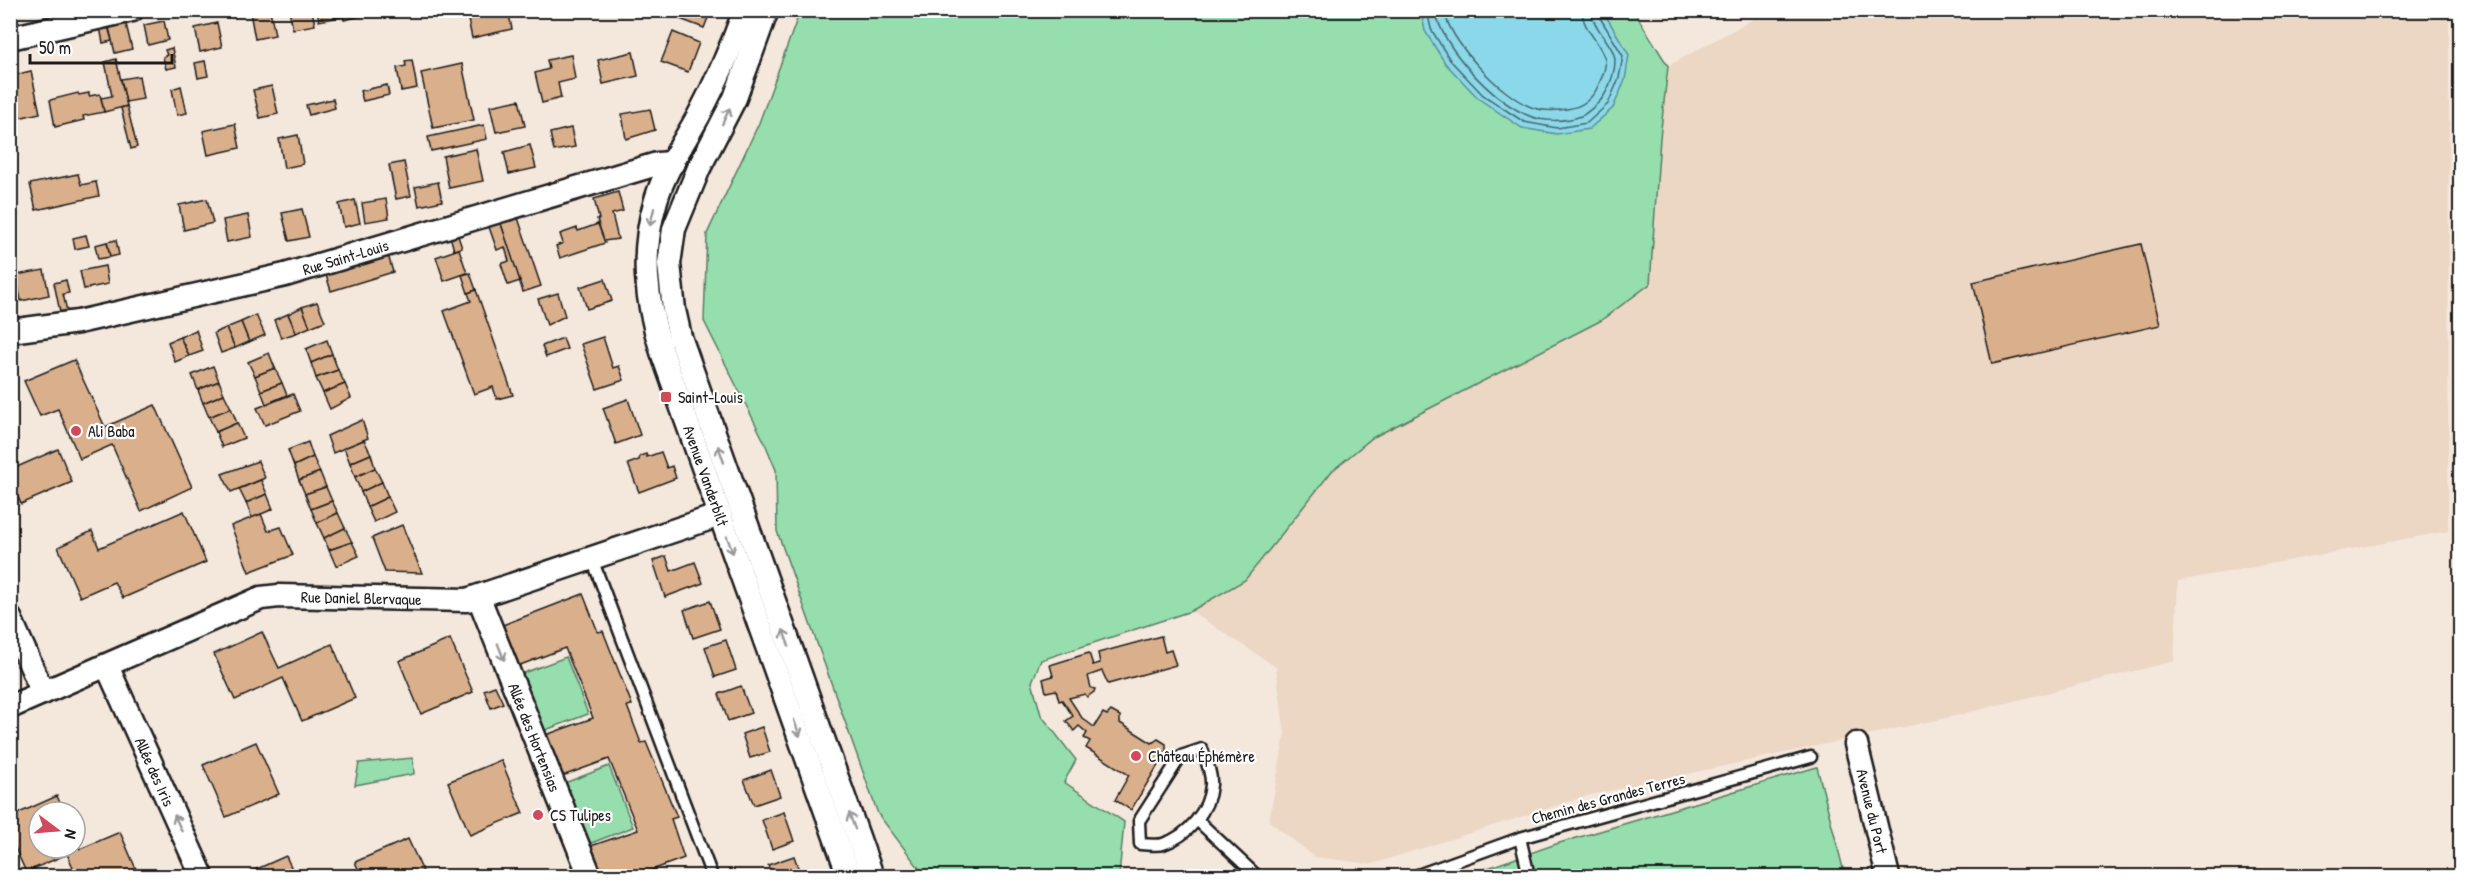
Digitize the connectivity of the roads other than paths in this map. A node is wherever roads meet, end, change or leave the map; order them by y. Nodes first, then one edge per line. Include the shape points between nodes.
1 (132, 10) edge
2 (745, 10) edge
3 (767, 10) edge
4 (10, 38) edge
5 (686, 165) junction
6 (10, 331) edge
7 (730, 511) junction
8 (592, 558) junction
9 (479, 598) junction
10 (10, 618) edge
11 (107, 666) junction
12 (43, 693) junction
13 (10, 707) edge
14 (1856, 744) dead end
15 (1811, 757) dead end
16 (1197, 820) junction
17 (1520, 838) junction
18 (202, 876) edge
19 (590, 876) edge
20 (712, 876) edge
21 (849, 876) edge
22 (872, 876) edge
23 (1257, 876) edge
24 (1415, 876) edge
25 (1529, 876) edge
26 (1888, 876) edge

1 - 4 street
2 - 5 street, Avenue Vanderbilt
5 -> 3 street, Avenue Vanderbilt via 735,99
5 - 6 street, Rue Saint-Louis via 657,164 285,275 78,322
5 - 7 street, Avenue Vanderbilt via 656,200 646,253 648,302 662,352
7 - 8 street, Rue Daniel Blervaque
7 -> 21 street, Avenue Vanderbilt
22 -> 7 street, Avenue Vanderbilt
8 - 9 street, Rue Daniel Blervaque
8 - 20 lane
9 - 11 street, Rue Daniel Blervaque via 261,598
9 -> 19 street, Allée des Hortensias
10 - 12 street
11 - 12 street, Rue Daniel Blervaque
18 -> 11 street, Allée des Iris
12 - 13 street, Rue Daniel Blervaque
14 - 26 street, Avenue du Port
15 - 17 lane, Chemin des Grandes Terres
16 - 16 lane via 1187,832 1162,844 1140,843 1138,820 1182,756 1202,749 1211,786
16 - 23 lane
17 - 24 lane, Chemin des Grandes Terres
17 - 25 lane

